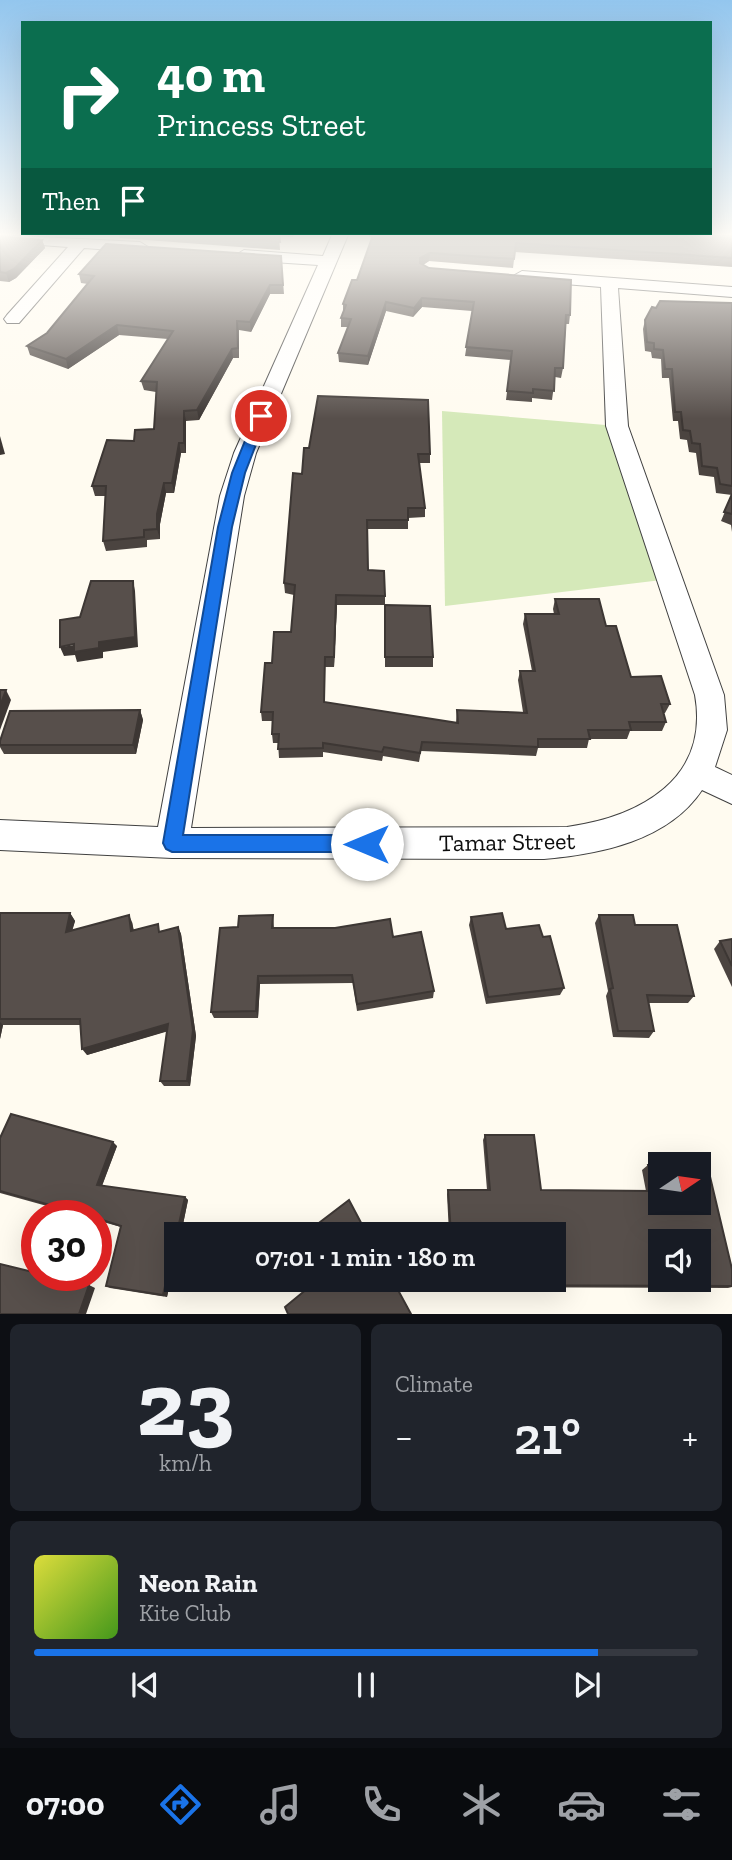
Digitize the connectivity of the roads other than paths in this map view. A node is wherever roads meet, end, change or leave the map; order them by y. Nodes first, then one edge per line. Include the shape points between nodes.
1 (33, 296) edge
2 (313, 296) edge
3 (610, 296) edge
4 (13, 319) dead end
5 (696, 773) junction
6 (732, 790) edge
7 (0, 835) edge
8 (172, 843) junction

1 - 4 street
2 - 8 street via 245,453 232,496
3 - 5 street, Tamar Street via 617,426 699,663 713,718 710,743
5 - 6 street
5 - 8 street, Tamar Street via 685,790 653,816 588,840 544,844
7 - 8 street, Tamar Street

